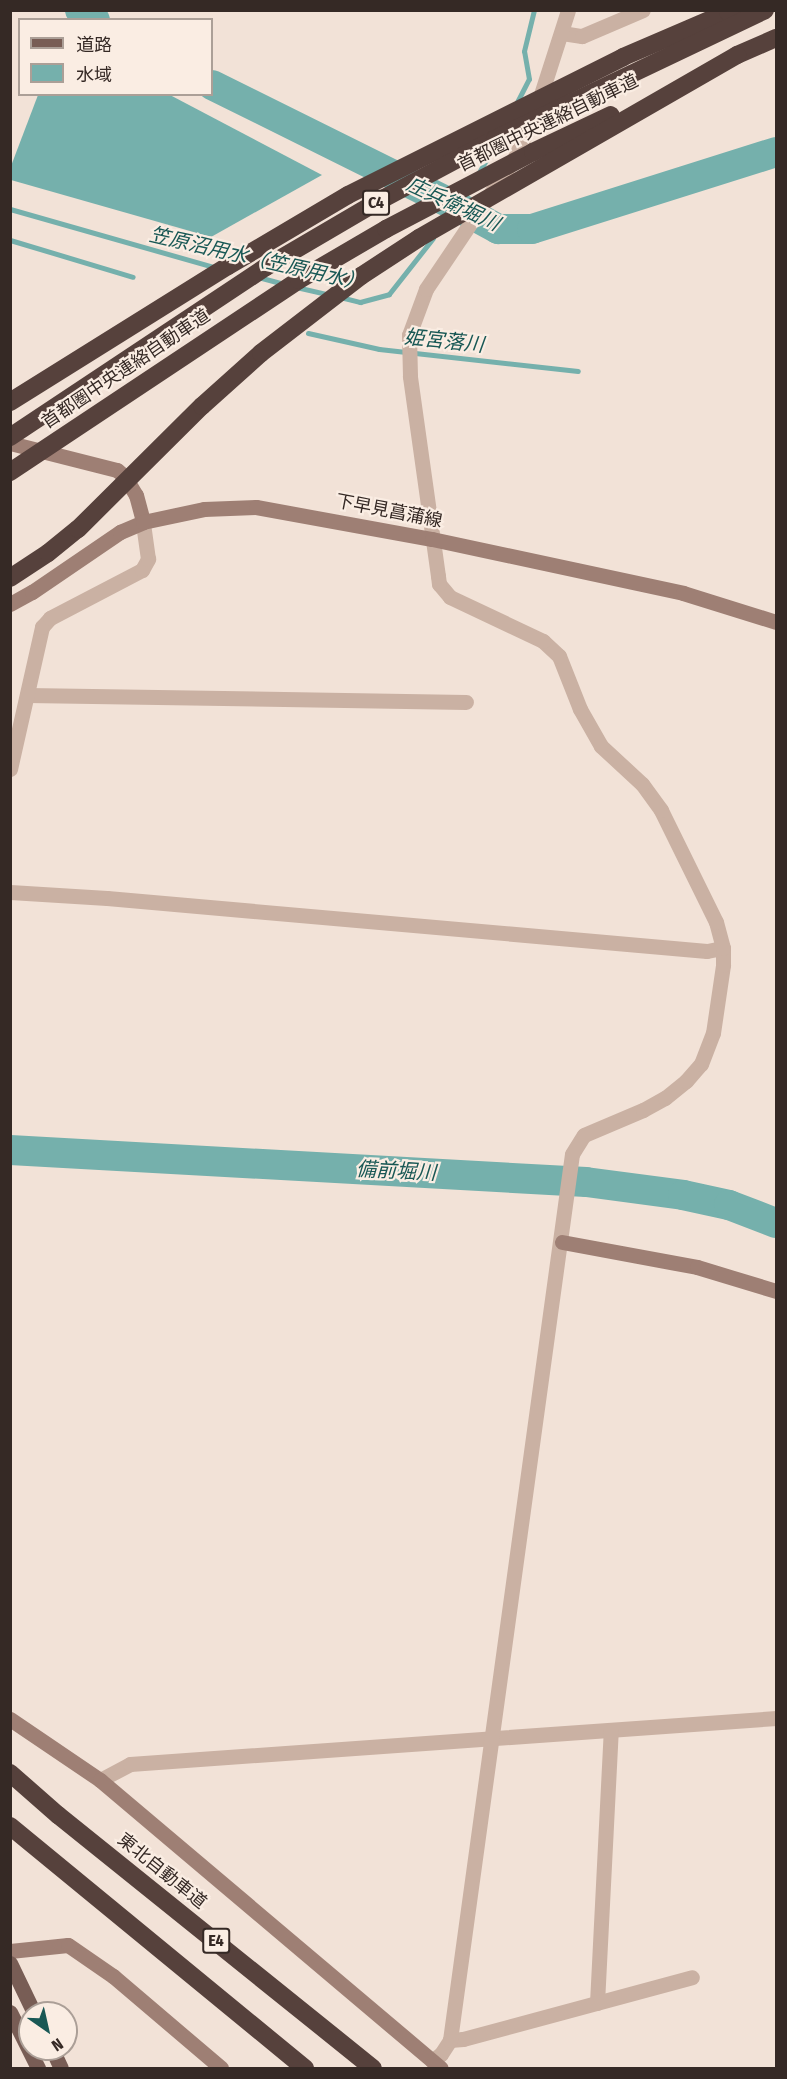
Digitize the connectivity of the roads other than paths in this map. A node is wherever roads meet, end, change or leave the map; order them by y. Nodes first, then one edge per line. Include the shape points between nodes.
1 (568, 10) edge
2 (643, 10) edge
3 (738, 10) edge
4 (765, 10) edge
5 (562, 33) junction
6 (777, 38) edge
7 (737, 55) junction
8 (12, 400) edge
9 (10, 437) edge
10 (10, 443) edge
11 (10, 472) edge
12 (143, 522) junction
13 (432, 540) junction
14 (10, 578) edge
15 (10, 604) edge
16 (777, 622) edge
17 (27, 695) junction
18 (466, 702) dead end
19 (10, 769) edge
20 (10, 892) edge
21 (723, 948) junction
22 (561, 1242) junction
23 (777, 1291) edge
24 (777, 1718) edge
25 (10, 1719) edge
26 (611, 1731) junction
27 (493, 1738) junction
28 (10, 1773) edge
29 (100, 1780) junction
30 (10, 1826) edge
31 (10, 1951) edge
32 (10, 1963) edge
33 (692, 1977) dead end
34 (28, 2001) edge
35 (597, 2003) junction
36 (10, 2012) edge
37 (450, 2040) junction
38 (436, 2065) edge
39 (38, 2068) edge
40 (221, 2068) edge
41 (305, 2068) edge
42 (373, 2068) edge

1 - 5 street
2 - 5 street via 582,36
3 - 8 highway, bridge via 623,57 348,195
4 - 9 highway, 首都圏中央連絡自動車道 / C4, bridge via 495,139 375,203 266,267
5 - 13 street via 535,114 515,157 426,289 409,335 410,376
6 - 7 highway, 首都圏中央連絡自動車道 / C4
7 - 11 highway, 首都圏中央連絡自動車道 / C4, bridge via 533,152 367,241 289,286
7 - 14 highway, bridge via 361,276 261,353 78,529
10 - 12 street via 117,470 136,495
12 - 13 street, 下早見菖蒲線 via 186,512 256,507
12 - 15 street, 下早見菖蒲線 via 120,532
12 - 17 street via 147,564 136,575 45,622
13 - 16 street, 下早見菖蒲線 via 683,592
13 - 21 street via 443,591 543,641 559,656 580,709 601,746 642,784 661,810 716,922
17 - 18 street
17 - 19 street
20 - 21 street via 706,951
21 - 22 street via 713,1033 700,1064 665,1098 584,1135 572,1154
22 - 23 street via 698,1267
22 - 27 street
24 - 26 street
25 - 29 street
26 - 27 street
26 - 35 street
27 - 29 street via 130,1764
27 - 37 street
28 - 42 highway, 東北自動車道 / E4
29 - 38 street
30 - 41 highway, E4
31 - 40 street via 68,1945 113,1976
32 - 34 main road
33 - 35 street
35 - 37 street
36 - 39 main road
37 - 38 street

